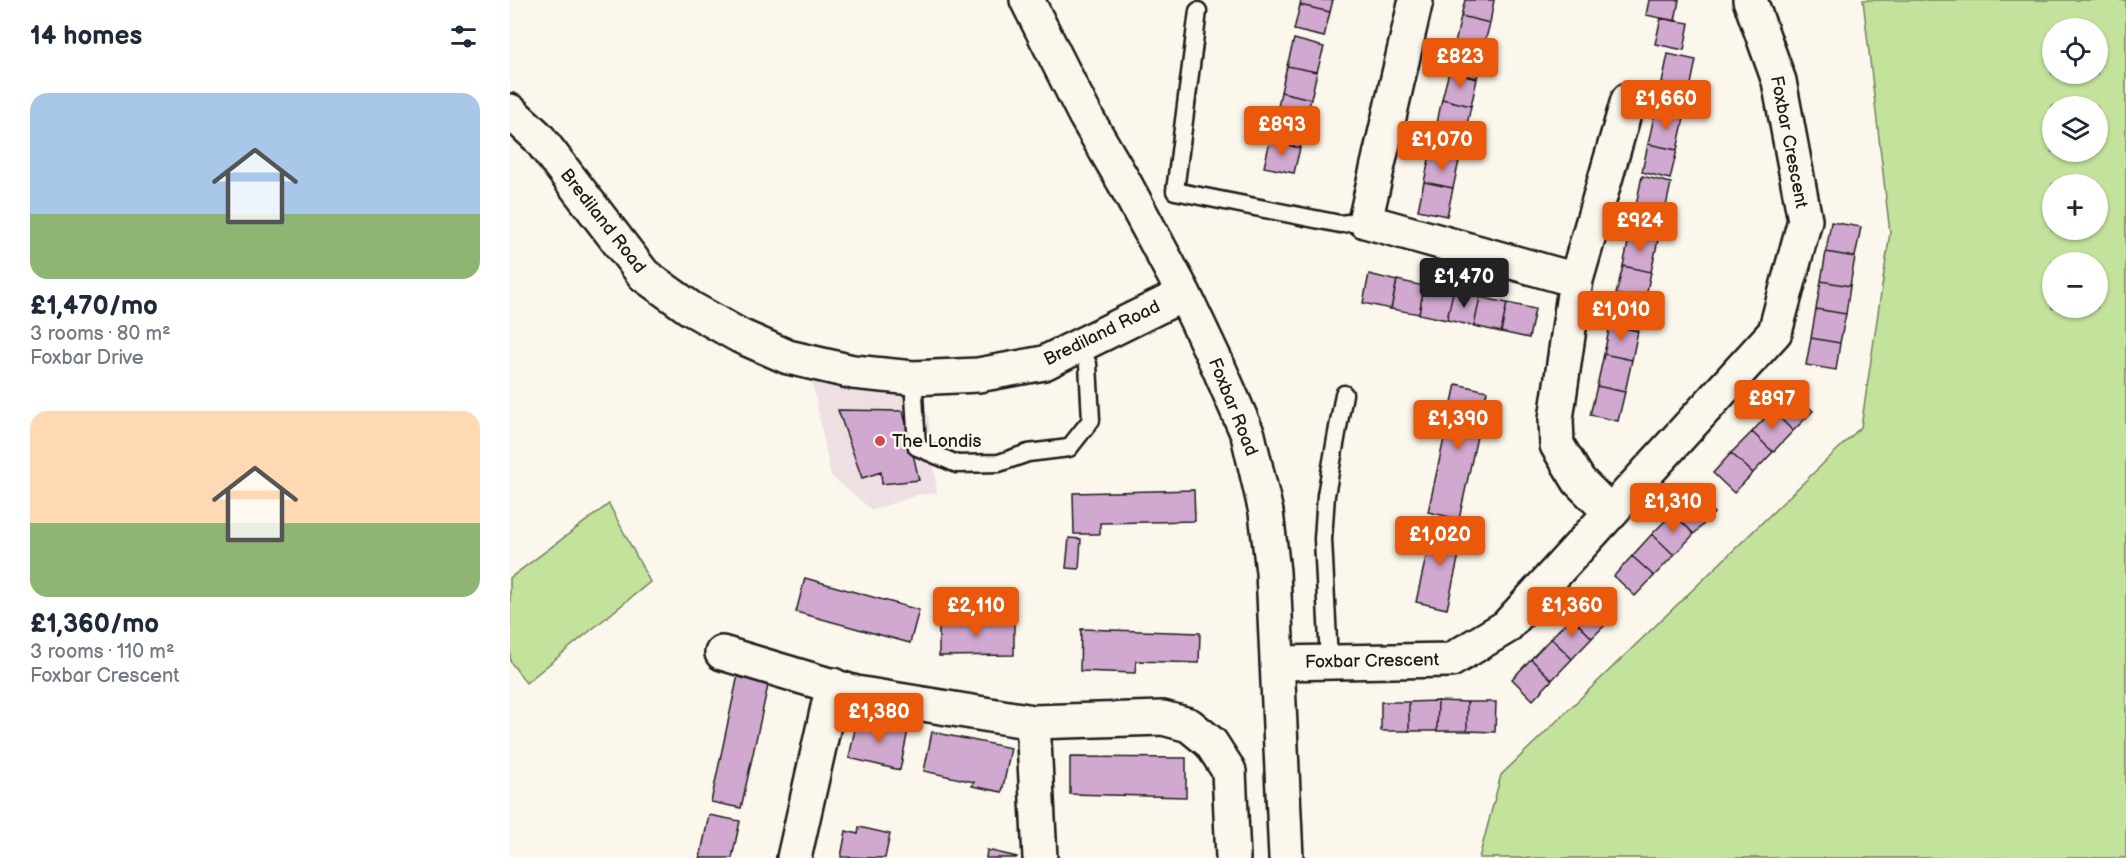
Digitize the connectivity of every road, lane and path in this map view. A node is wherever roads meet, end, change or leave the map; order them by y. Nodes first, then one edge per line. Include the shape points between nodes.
1 (1027, 0) edge
2 (1416, 0) edge
3 (1750, 0) edge
4 (1198, 10) dead end
5 (1628, 100) dead end
6 (510, 111) edge
7 (1365, 221) junction
8 (1576, 280) junction
9 (1184, 294) junction
10 (1079, 346) junction
11 (913, 378) junction
12 (1344, 394) dead end
13 (1611, 513) junction
14 (722, 653) dead end
15 (1329, 662) junction
16 (1278, 663) junction
17 (833, 685) junction
18 (1034, 722) junction
19 (794, 858) edge
20 (1040, 858) edge
21 (1233, 858) edge
22 (1286, 858) edge

1 - 9 street, Foxbar Road via 1085,115
2 - 7 street
3 - 13 street, Foxbar Crescent via 1779,81 1805,220 1775,332
4 - 7 lane via 1175,191 1340,224
5 - 8 street
6 - 11 street, Brediland Road via 538,137 644,275 690,308 788,357 853,372
7 - 8 street
8 - 13 street via 1556,419 1557,445 1579,481
9 - 10 street, Brediland Road
9 - 16 street, Foxbar Road via 1248,435 1266,512
10 - 11 street, Brediland Road via 1044,363 978,375
10 - 11 lane via 1088,364 1091,420 1070,448 1028,453 999,463 957,464 917,447
12 - 15 lane via 1326,495 1323,539
13 - 15 street, Foxbar Crescent via 1506,627 1451,660
14 - 17 street
15 - 16 street, Foxbar Crescent
16 - 22 street, Foxbar Road
17 - 18 street via 856,693
17 - 19 street
18 - 20 street
18 - 21 street via 1163,718 1189,725 1211,743 1229,771

